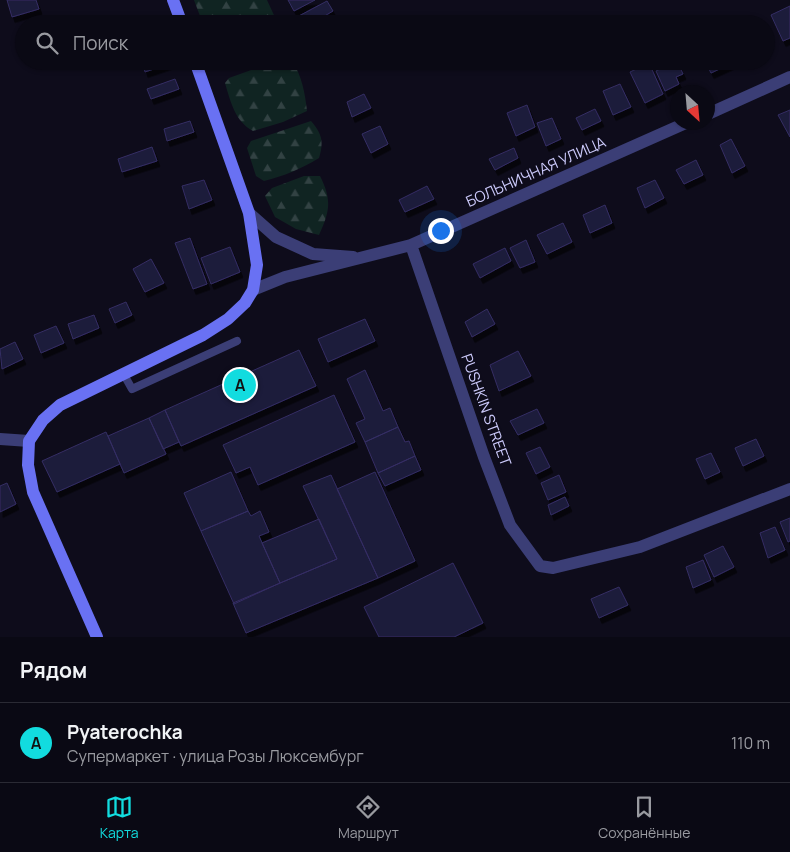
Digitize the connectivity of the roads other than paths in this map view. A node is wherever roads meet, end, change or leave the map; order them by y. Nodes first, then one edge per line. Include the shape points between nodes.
1 (173, 0) edge
2 (179, 15) edge
3 (198, 70) edge
4 (790, 77) edge
5 (715, 111) edge
6 (670, 130) edge
7 (249, 213) junction
8 (410, 245) junction
9 (373, 256) junction
10 (253, 290) junction
11 (237, 341) dead end
12 (123, 373) junction
13 (0, 439) edge
14 (29, 441) junction
15 (790, 489) edge
16 (97, 637) edge

1 - 2 main road
3 - 7 main road
4 - 5 street
6 - 8 street, БОЛЬНИЧНАЯ УЛИЦА
7 - 9 street via 276,237 313,254
7 - 10 main road via 257,265
8 - 9 street, БОЛЬНИЧНАЯ УЛИЦА
8 - 15 street, PUSHKIN STREET via 510,525 540,566 554,568 640,547
9 - 10 street, БОЛЬНИЧНАЯ УЛИЦА via 285,277
10 - 12 main road via 228,320
11 - 12 lane via 132,389
12 - 14 main road via 60,405 43,420
13 - 14 street
14 - 16 main road via 28,465 33,492

